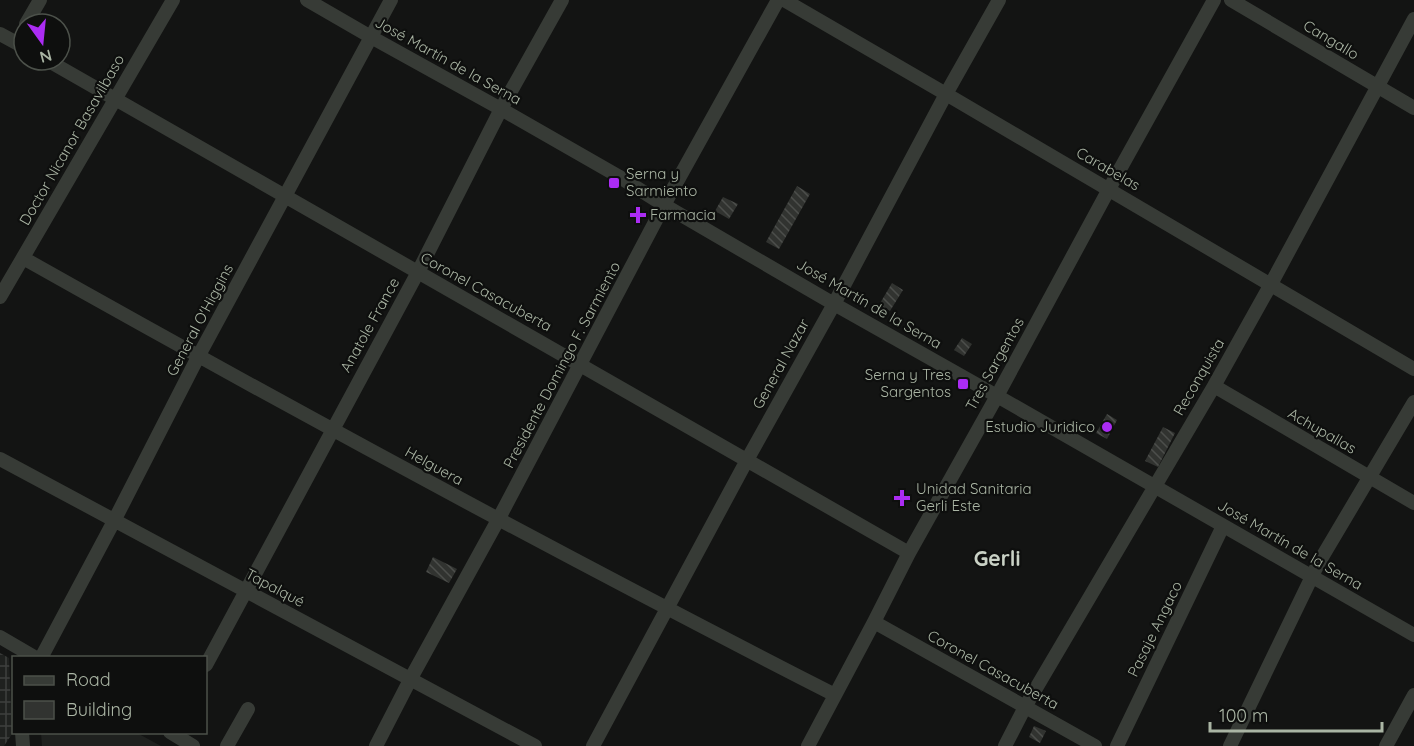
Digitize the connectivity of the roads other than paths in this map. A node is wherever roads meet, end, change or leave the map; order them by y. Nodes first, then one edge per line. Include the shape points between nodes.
1 (172, 0) edge
2 (308, 0) edge
3 (391, 0) edge
4 (562, 0) edge
5 (778, 0) edge
6 (784, 0) edge
7 (999, 0) edge
8 (1214, 0) edge
9 (1232, 0) edge
10 (1414, 19) edge
11 (371, 37) junction
12 (68, 72) edge
13 (1377, 86) junction
14 (946, 94) junction
15 (114, 99) junction
16 (1414, 108) edge
17 (501, 109) junction
18 (1109, 189) junction
19 (284, 196) junction
20 (664, 205) junction
21 (23, 258) junction
22 (418, 272) junction
23 (1271, 284) junction
24 (0, 297) edge
25 (834, 304) junction
26 (198, 357) junction
27 (581, 364) junction
28 (1414, 369) edge
29 (1214, 386) junction
30 (997, 396) junction
31 (1414, 402) edge
32 (332, 430) junction
33 (0, 459) edge
34 (747, 460) junction
35 (1370, 477) junction
36 (1155, 486) junction
37 (1414, 503) edge
38 (498, 520) junction
39 (114, 521) junction
40 (1223, 526) junction
41 (909, 553) junction
42 (1312, 576) junction
43 (246, 591) junction
44 (667, 609) junction
45 (874, 622) junction
46 (1414, 635) edge
47 (0, 637) edge
48 (32, 656) edge
49 (35, 656) edge
50 (207, 663) edge
51 (411, 678) junction
52 (835, 695) junction
53 (1414, 695) edge
54 (1025, 707) junction
55 (248, 709) dead end
56 (173, 734) edge
57 (193, 746) edge
58 (227, 746) edge
59 (376, 746) edge
60 (535, 746) edge
61 (593, 746) edge
62 (808, 746) edge
63 (1005, 746) edge
64 (1095, 746) edge
65 (1118, 746) edge
66 (1230, 746) edge
67 (1386, 746) edge

1 - 15 street, Doctor Nicanor Basavilbaso
2 - 11 street, José Martín de la Serna
3 - 11 street, General O'Higgins
4 - 17 street, Anatole France
5 - 20 street, Presidente Domingo F. Sarmiento
6 - 14 street, Carabelas
7 - 14 street, General Nazar
8 - 18 street, Tres Sargentos
9 - 13 street, Cangallo
10 - 13 street, Reconquista
11 - 17 street, José Martín de la Serna
11 - 19 street, General O'Higgins
12 - 15 street, Coronel Casacuberta
13 - 16 street, Cangallo
13 - 23 street, Reconquista
14 - 18 street, Carabelas
14 - 25 street, General Nazar
15 - 19 street, Coronel Casacuberta
15 - 21 street, Doctor Nicanor Basavilbaso
17 - 20 street, José Martín de la Serna
17 - 22 street, Anatole France
18 - 23 street, Carabelas
18 - 30 street, Tres Sargentos
19 - 22 street, Coronel Casacuberta
19 - 26 street, General O'Higgins
20 - 25 street, José Martín de la Serna
20 - 27 street, Presidente Domingo F. Sarmiento
21 - 24 street, Doctor Nicanor Basavilbaso
21 - 26 street, Helguera
22 - 27 street, Coronel Casacuberta
22 - 32 street, Anatole France
23 - 28 street, Carabelas
23 - 29 street, Reconquista
25 - 30 street, José Martín de la Serna
25 - 34 street, General Nazar
26 - 32 street, Helguera
26 - 39 street, General O'Higgins
27 - 34 street, Coronel Casacuberta
27 - 38 street, Presidente Domingo F. Sarmiento
29 - 35 street, Achupallas
29 - 36 street, Reconquista
30 - 36 street, José Martín de la Serna
30 - 41 street, Tres Sargentos
31 - 35 street
32 - 38 street, Helguera
32 - 43 street, Anatole France
33 - 39 street, Tapalqué
34 - 41 street, Coronel Casacuberta
34 - 44 street, General Nazar
35 - 37 street, Achupallas
35 - 42 street
36 - 40 street, José Martín de la Serna
36 - 54 street, Reconquista
38 - 44 street, Helguera
38 - 51 street, Presidente Domingo F. Sarmiento
39 - 43 street, Tapalqué
39 - 49 street, General O'Higgins
40 - 42 street, José Martín de la Serna
40 - 65 street, Pasaje Angaco
41 - 45 street, Tres Sargentos
42 - 46 street, José Martín de la Serna
42 - 66 street
43 - 50 street, Anatole France
43 - 51 street, Tapalqué
44 - 52 street, Helguera
44 - 61 street, General Nazar
45 - 52 street, Tres Sargentos
45 - 54 street, Coronel Casacuberta
47 - 48 street
51 - 59 street, Presidente Domingo F. Sarmiento
51 - 60 street, Tapalqué
52 - 62 street, Tres Sargentos
53 - 67 street
54 - 63 street, Reconquista
54 - 64 street, Coronel Casacuberta
55 - 58 street
56 - 57 street

